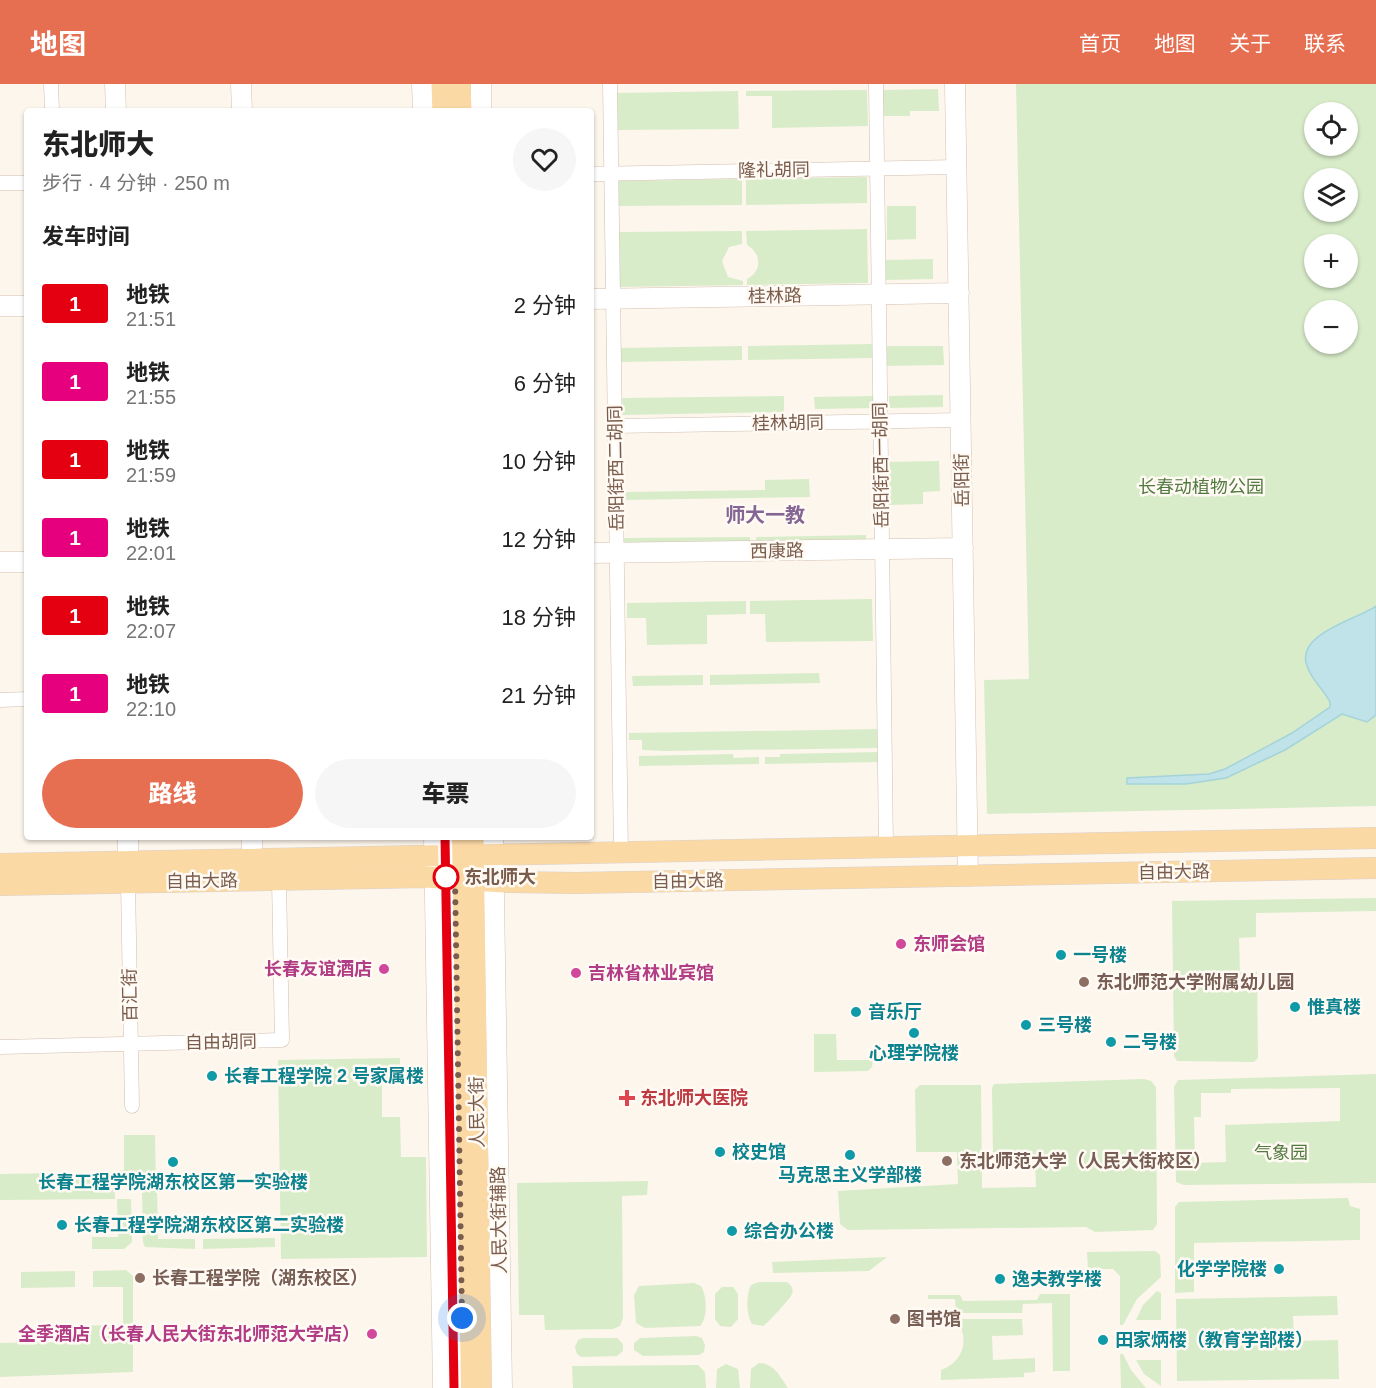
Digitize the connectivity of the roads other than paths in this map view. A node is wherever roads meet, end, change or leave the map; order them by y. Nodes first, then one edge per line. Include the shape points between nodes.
1 (51, 84) edge
2 (115, 84) edge
3 (241, 84) edge
4 (423, 84) edge
5 (442, 84) edge
6 (460, 84) edge
7 (481, 84) edge
8 (610, 84) edge
9 (876, 84) edge
10 (955, 84) edge
11 (52, 108) edge
12 (116, 108) edge
13 (242, 108) edge
14 (423, 108) edge
15 (443, 108) edge
16 (461, 108) edge
17 (481, 108) edge
18 (956, 167) junction
19 (877, 169) junction
20 (611, 173) junction
21 (594, 174) edge
22 (0, 183) edge
23 (24, 183) edge
24 (958, 293) junction
25 (878, 295) junction
26 (613, 298) junction
27 (594, 299) edge
28 (0, 306) edge
29 (24, 306) edge
30 (961, 420) junction
31 (880, 421) junction
32 (615, 426) junction
33 (963, 548) junction
34 (882, 549) junction
35 (594, 553) edge
36 (617, 553) junction
37 (0, 562) edge
38 (24, 562) edge
39 (24, 699) edge
40 (0, 700) edge
41 (1376, 838) edge
42 (128, 840) edge
43 (252, 840) edge
44 (968, 844) junction
45 (464, 846) edge
46 (886, 846) junction
47 (621, 852) junction
48 (252, 860) junction
49 (0, 864) edge
50 (1376, 868) edge
51 (128, 872) junction
52 (968, 876) junction
53 (279, 880) junction
54 (464, 880) junction
55 (0, 885) edge
56 (131, 1044) junction
57 (0, 1047) edge
58 (132, 1107) dead end
59 (443, 1388) edge
60 (463, 1388) edge
61 (482, 1388) edge
62 (502, 1388) edge

1 - 11 street
2 - 12 street
3 - 13 street
4 - 14 street
5 - 15 main road
6 - 16 main road
7 - 17 street
8 - 20 street, 岳阳街西二胡同
9 - 19 street, 岳阳街西一胡同
10 - 18 street, 岳阳街
18 - 19 street, 隆礼胡同
18 - 24 street, 岳阳街
19 - 20 street, 隆礼胡同
19 - 25 street, 岳阳街西一胡同
20 - 21 street, 隆礼胡同
20 - 26 street, 岳阳街西二胡同
22 - 23 street
24 - 25 street, 桂林路
24 - 30 street, 岳阳街
25 - 26 street, 桂林路
25 - 31 street, 岳阳街西一胡同
26 - 27 street, 桂林路
26 - 32 street, 岳阳街西二胡同
28 - 29 street
30 - 31 street, 桂林胡同
30 - 33 street, 岳阳街
31 - 32 street, 桂林胡同
31 - 34 street, 岳阳街西一胡同
32 - 36 street, 岳阳街西二胡同
33 - 34 street, 西康路
33 - 44 street, 岳阳街
34 - 36 street, 西康路
34 - 46 street, 岳阳街西一胡同
35 - 36 street, 西康路
36 - 47 street, 岳阳街西二胡同
37 - 38 street
39 - 40 street
41 - 44 main road, 自由大路
42 - 51 street, 百汇街
43 - 48 street
44 - 46 main road, 自由大路
44 - 52 street, 岳阳街
45 - 47 main road, 自由大路
45 - 48 main road, 自由大路
45 - 54 main road, 人民大街
45 - 54 street, 人民大街辅路
46 - 47 main road, 自由大路
48 - 51 main road, 自由大路
49 - 51 main road, 自由大路
50 - 52 main road, 自由大路
51 - 53 main road, 自由大路
51 - 55 main road, 自由大路
51 - 56 street, 百汇街
52 - 54 main road, 自由大路
53 - 54 main road, 自由大路
53 - 56 street, 自由胡同 via 282,1040
54 - 59 street
54 - 60 main road, 人民大街
54 - 61 main road, 人民大街
54 - 62 street, 人民大街辅路
56 - 57 street, 自由胡同
56 - 58 street, 百汇街

